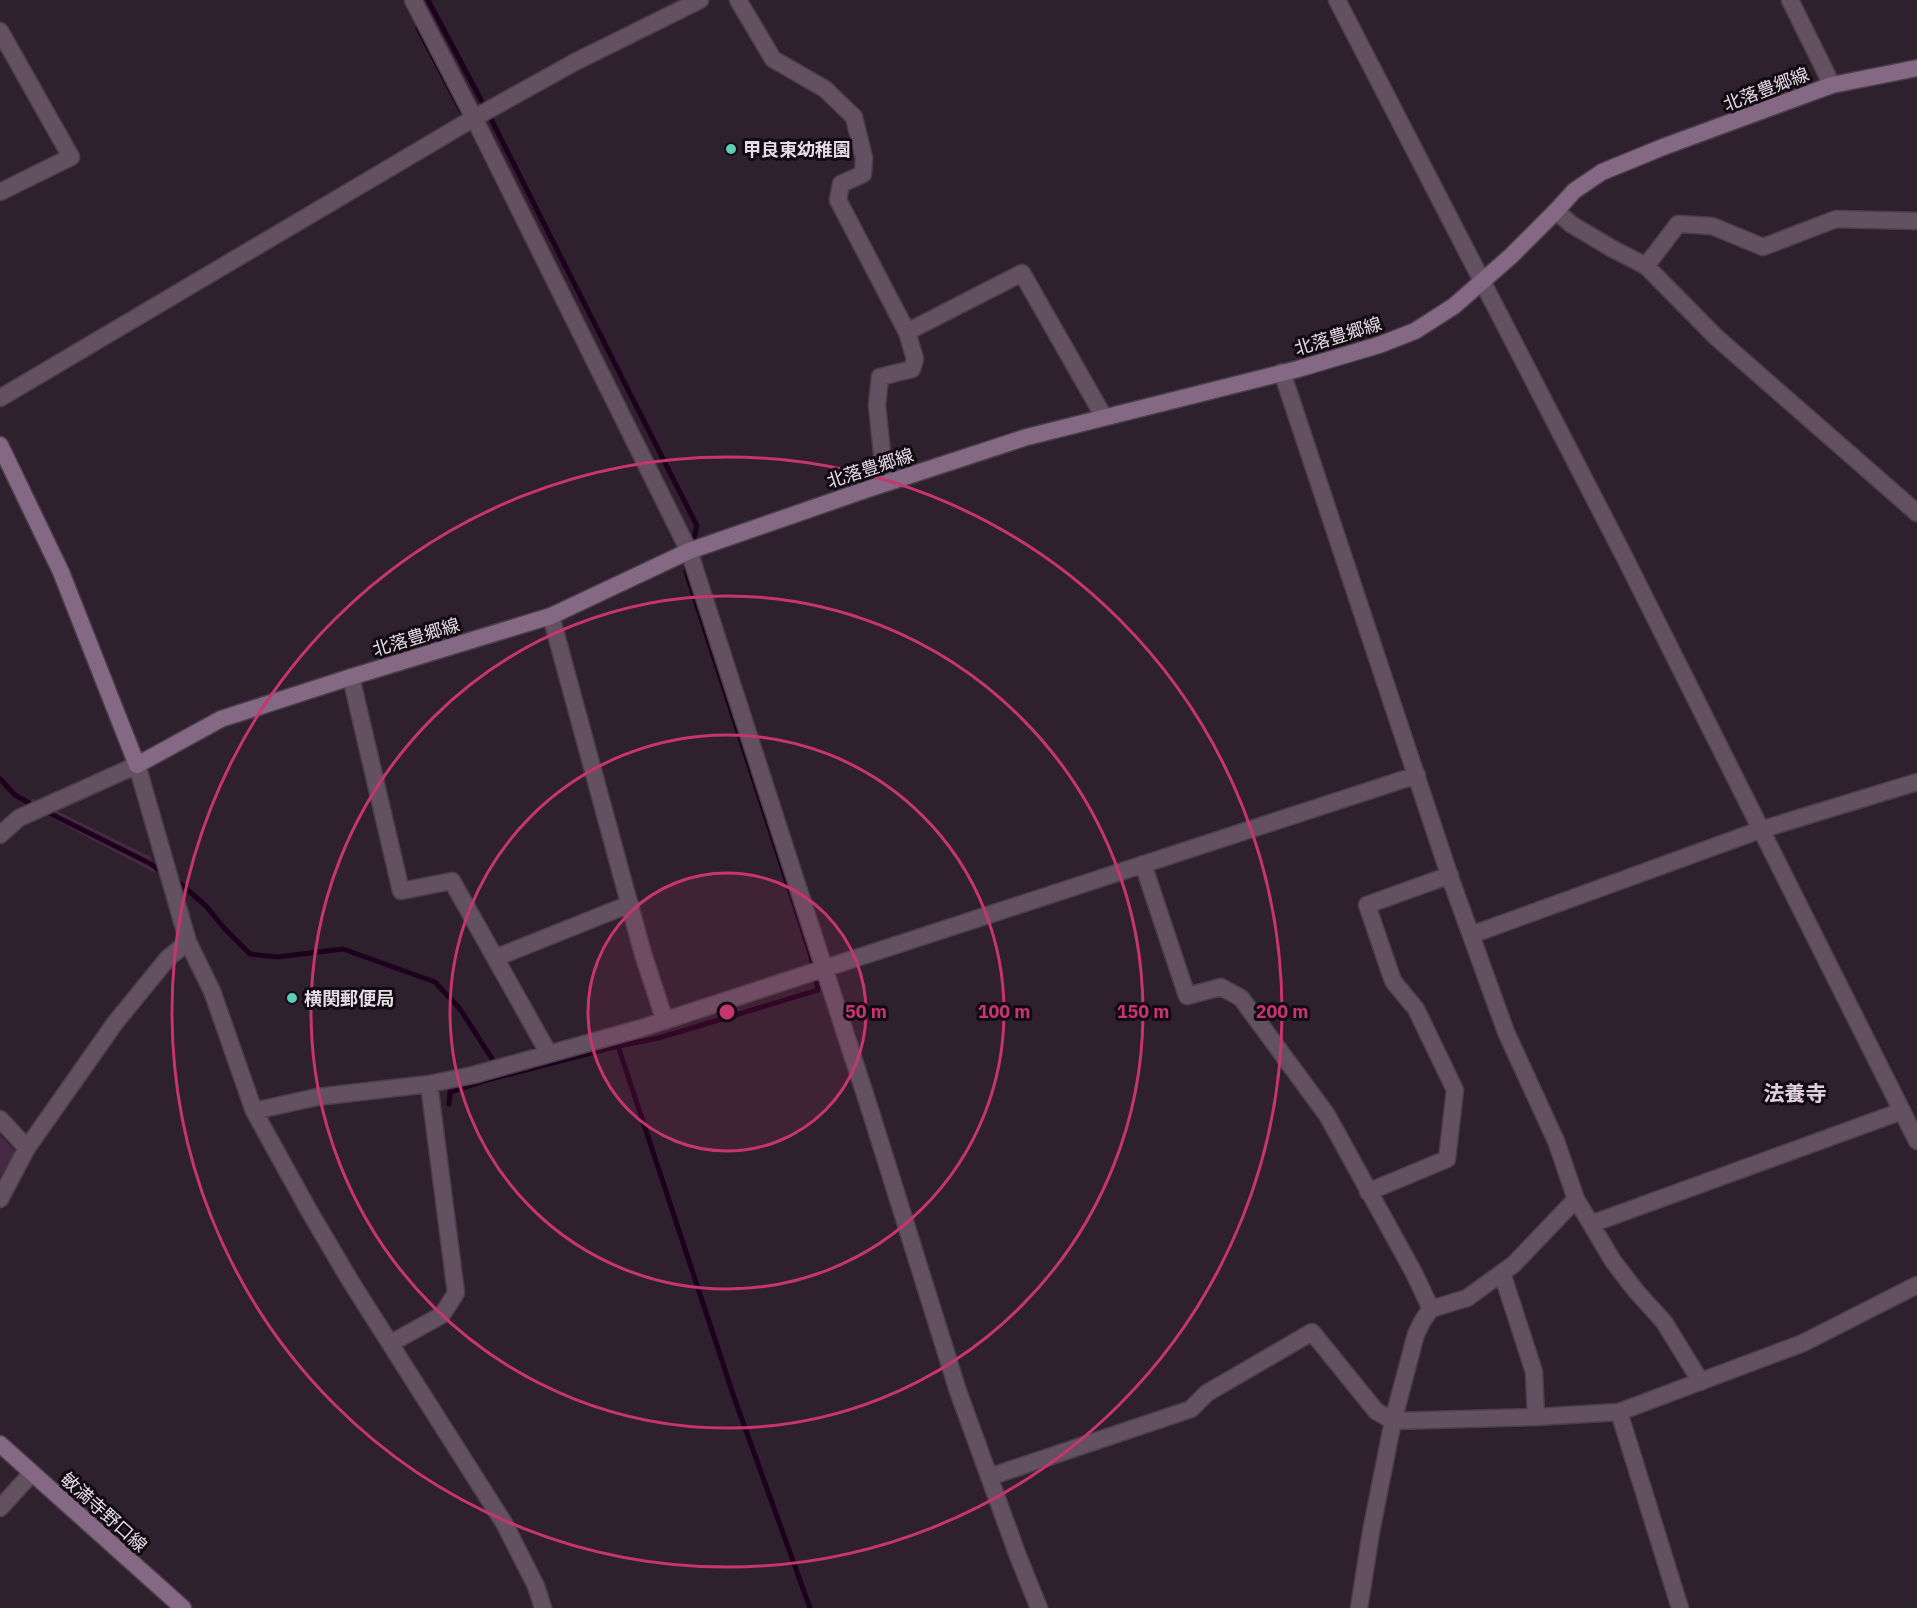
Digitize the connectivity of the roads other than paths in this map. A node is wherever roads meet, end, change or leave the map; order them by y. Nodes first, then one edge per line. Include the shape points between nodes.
1 (413, 0) edge
2 (700, 0) edge
3 (738, 0) edge
4 (1337, 0) edge
5 (1790, 0) edge
6 (0, 31) edge
7 (1917, 68) edge
8 (1832, 85) junction
9 (474, 118) junction
10 (0, 192) edge
11 (1556, 211) junction
12 (1917, 221) edge
13 (1646, 266) junction
14 (1483, 281) junction
15 (907, 332) junction
16 (1282, 372) junction
17 (0, 398) edge
18 (1104, 417) junction
19 (0, 445) edge
20 (885, 483) junction
21 (1915, 507) edge
22 (689, 551) junction
23 (551, 616) junction
24 (351, 677) junction
25 (137, 765) junction
26 (1417, 775) junction
27 (1917, 782) edge
28 (1760, 830) junction
29 (0, 835) edge
30 (1143, 864) junction
31 (1450, 876) junction
32 (630, 904) junction
33 (1471, 935) junction
34 (188, 942) junction
35 (495, 958) junction
36 (824, 969) junction
37 (665, 1021) junction
38 (549, 1054) junction
39 (429, 1084) junction
40 (254, 1111) junction
41 (1902, 1111) junction
42 (0, 1119) edge
43 (1917, 1141) edge
44 (27, 1148) junction
45 (1368, 1192) junction
46 (0, 1199) edge
47 (1576, 1199) junction
48 (1591, 1224) junction
49 (1502, 1273) junction
50 (1917, 1285) edge
51 (1431, 1310) junction
52 (391, 1343) junction
53 (1701, 1382) junction
54 (1619, 1412) junction
55 (1536, 1417) junction
56 (1394, 1421) junction
57 (0, 1444) edge
58 (32, 1473) junction
59 (989, 1477) junction
60 (0, 1508) edge
61 (536, 1586) junction
62 (183, 1608) edge
63 (543, 1608) edge
64 (555, 1608) edge
65 (1040, 1608) edge
66 (1359, 1608) edge
67 (1680, 1608) edge

1 - 9 street
2 - 9 street
3 - 15 street via 773,59 825,89 854,117 864,158 863,174 841,184 838,200
4 - 14 street
5 - 8 street
6 - 10 street via 71,157
7 - 8 main road, 北落豊郷線
8 - 11 main road, 北落豊郷線 via 1602,172 1574,191
9 - 17 street
9 - 22 street
11 - 13 street via 1571,224
11 - 14 main road, 北落豊郷線
12 - 13 street via 1836,219 1763,247 1712,226 1678,224
13 - 21 street via 1716,337
14 - 16 main road, 北落豊郷線 via 1415,331
14 - 28 street
15 - 18 street via 1022,273
15 - 20 street via 915,359 912,369 880,377 877,405
16 - 18 main road, 北落豊郷線
16 - 26 street
18 - 20 main road, 北落豊郷線 via 1027,437
19 - 25 main road via 61,572
20 - 22 main road, 北落豊郷線
22 - 23 main road, 北落豊郷線
22 - 36 street
23 - 24 main road, 北落豊郷線
23 - 32 street
24 - 25 main road, 北落豊郷線 via 221,719
24 - 35 street via 401,891 452,881
25 - 29 street via 19,818
25 - 34 street
26 - 30 street
26 - 31 street
27 - 28 street
28 - 33 street
28 - 41 street
30 - 36 street
30 - 45 street via 1187,996 1221,987 1240,998 1327,1115
31 - 33 street
31 - 45 street via 1367,905 1393,981 1416,1009 1455,1090 1447,1159
32 - 35 street
32 - 37 street
33 - 47 street via 1506,1032 1556,1141
34 - 40 street via 213,991
34 - 44 street via 168,958 115,1023
35 - 38 street
36 - 37 street
36 - 59 street
37 - 38 street
38 - 39 street
39 - 40 street via 317,1097
39 - 52 street via 456,1293 442,1315
40 - 52 street via 351,1282
41 - 43 street
41 - 48 street
42 - 44 street
44 - 46 street
45 - 51 street
47 - 48 street
47 - 49 street
48 - 53 street via 1618,1269 1664,1322
49 - 51 street via 1467,1298
49 - 55 street via 1534,1372
50 - 53 street via 1803,1343
51 - 56 street via 1416,1334
52 - 61 street via 504,1523
53 - 54 street
54 - 55 street
54 - 67 street
55 - 56 street
56 - 59 street via 1376,1411 1312,1332 1208,1394 1191,1409
56 - 66 street
57 - 58 main road, 敏満寺野口線
58 - 60 street
58 - 62 main road, 敏満寺野口線
59 - 65 street
61 - 63 street
61 - 64 street

